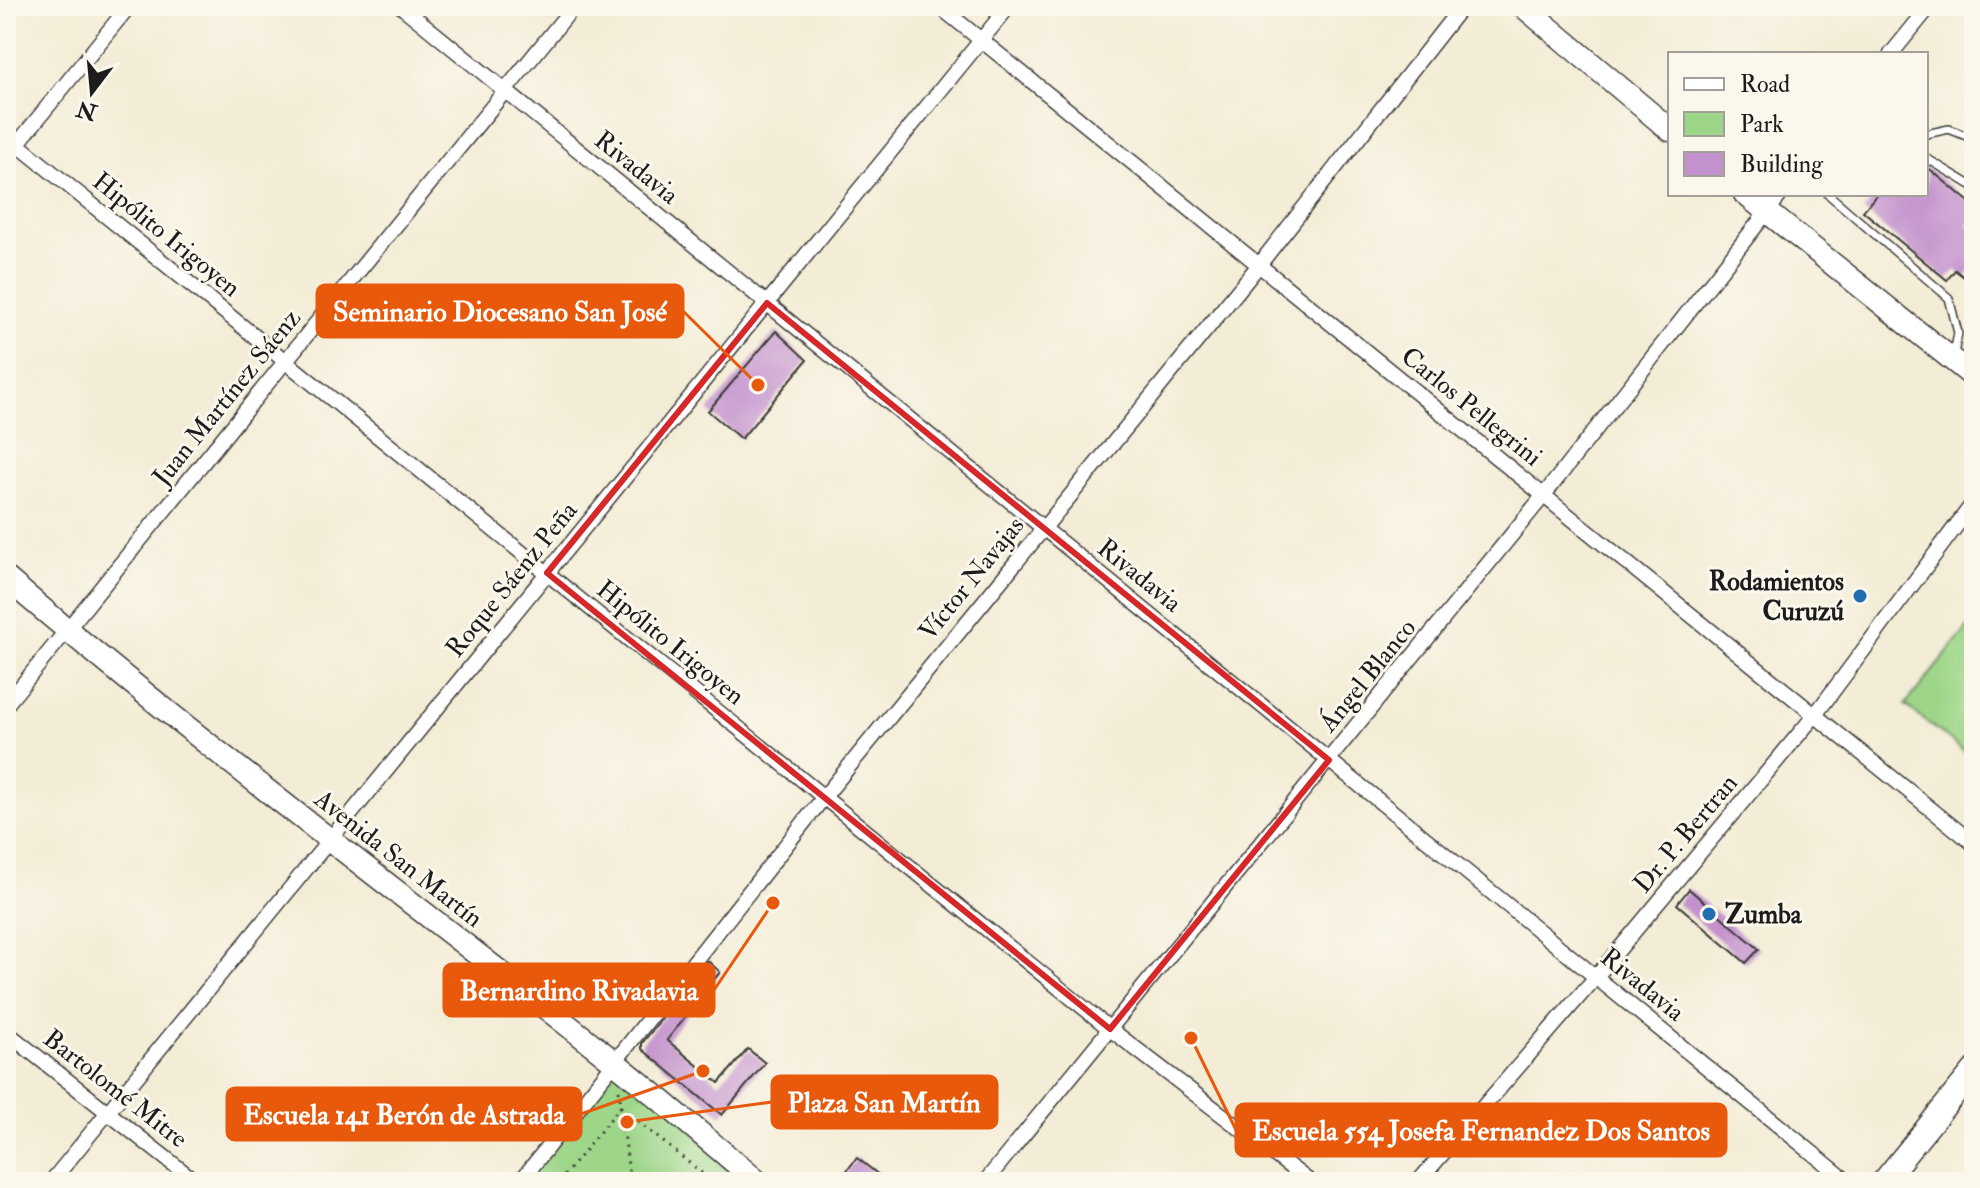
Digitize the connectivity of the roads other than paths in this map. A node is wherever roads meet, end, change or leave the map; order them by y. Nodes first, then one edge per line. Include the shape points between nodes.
1 (129, 6) edge
2 (401, 6) edge
3 (574, 6) edge
4 (939, 6) edge
5 (1009, 6) edge
6 (1462, 6) edge
7 (1523, 6) edge
8 (1930, 6) edge
9 (981, 40) junction
10 (1893, 52) edge
11 (505, 91) junction
12 (1668, 128) edge
13 (1928, 134) edge
14 (12, 139) edge
15 (1974, 139) edge
16 (6, 158) edge
17 (1928, 159) edge
18 (1974, 187) edge
19 (1747, 196) edge
20 (1780, 196) edge
21 (1830, 196) edge
22 (1767, 213) junction
23 (1259, 265) junction
24 (767, 303) junction
25 (1953, 360) junction
26 (286, 361) junction
27 (1974, 377) edge
28 (1544, 495) junction
29 (1974, 502) edge
30 (1043, 527) junction
31 (547, 573) junction
32 (6, 578) edge
33 (68, 631) junction
34 (6, 705) edge
35 (1815, 715) junction
36 (1329, 760) junction
37 (824, 797) junction
38 (330, 840) junction
39 (1974, 844) edge
40 (1596, 977) junction
41 (1110, 1029) junction
42 (6, 1032) edge
43 (615, 1063) junction
44 (1974, 1070) edge
45 (108, 1112) junction
46 (51, 1182) edge
47 (196, 1182) edge
48 (520, 1182) edge
49 (758, 1182) edge
50 (985, 1182) edge
51 (1310, 1182) edge
52 (1418, 1182) edge
53 (1848, 1182) edge
54 (1883, 1182) edge

1 - 14 street
2 - 11 street, Rivadavia
3 - 11 street, Juan Martínez Sáenz
4 - 9 street, Carlos Pellegrini
5 - 9 street, Roque Sáenz Peña
6 - 23 street, Víctor Navajas
7 - 12 main road
8 - 10 street
9 - 23 street, Carlos Pellegrini
9 - 24 street, Roque Sáenz Peña
11 - 24 street, Rivadavia
11 - 26 street, Juan Martínez Sáenz
13 - 15 lane via 1949,129
14 - 16 street
14 - 26 street, Hipólito Irigoyen
17 - 18 lane
19 - 22 main road
20 - 22 street, Ángel Blanco
21 - 25 lane via 1949,298 1958,333
22 - 25 main road
22 - 28 street, Ángel Blanco
23 - 28 street, Carlos Pellegrini
23 - 30 street, Víctor Navajas
24 - 30 street, Rivadavia
24 - 31 street, Roque Sáenz Peña
25 - 27 main road
26 - 31 street, Hipólito Irigoyen
26 - 33 street, Juan Martínez Sáenz
28 - 35 street, Carlos Pellegrini
28 - 36 street, Ángel Blanco
29 - 35 street, Dr. P. Bertran
30 - 36 street, Rivadavia
30 - 37 street, Víctor Navajas
31 - 37 street, Hipólito Irigoyen
31 - 38 street, Roque Sáenz Peña
32 - 33 main road, Avenida San Martín
33 - 34 street, Juan Martínez Sáenz
33 - 38 main road, Avenida San Martín
35 - 39 street, Carlos Pellegrini
35 - 40 street, Dr. P. Bertran
36 - 40 street, Rivadavia
36 - 41 street, Ángel Blanco
37 - 41 street, Hipólito Irigoyen
37 - 43 street, Víctor Navajas
38 - 43 main road, Avenida San Martín
38 - 45 street, Roque Sáenz Peña
40 - 52 street, Dr. P. Bertran
40 - 53 street, Rivadavia
41 - 50 street, Ángel Blanco
41 - 51 street, Hipólito Irigoyen
42 - 45 street, Bartolomé Mitre
43 - 48 street, Víctor Navajas
43 - 49 main road, Avenida San Martín
44 - 54 main road
45 - 46 street, Roque Sáenz Peña
45 - 47 street, Bartolomé Mitre

